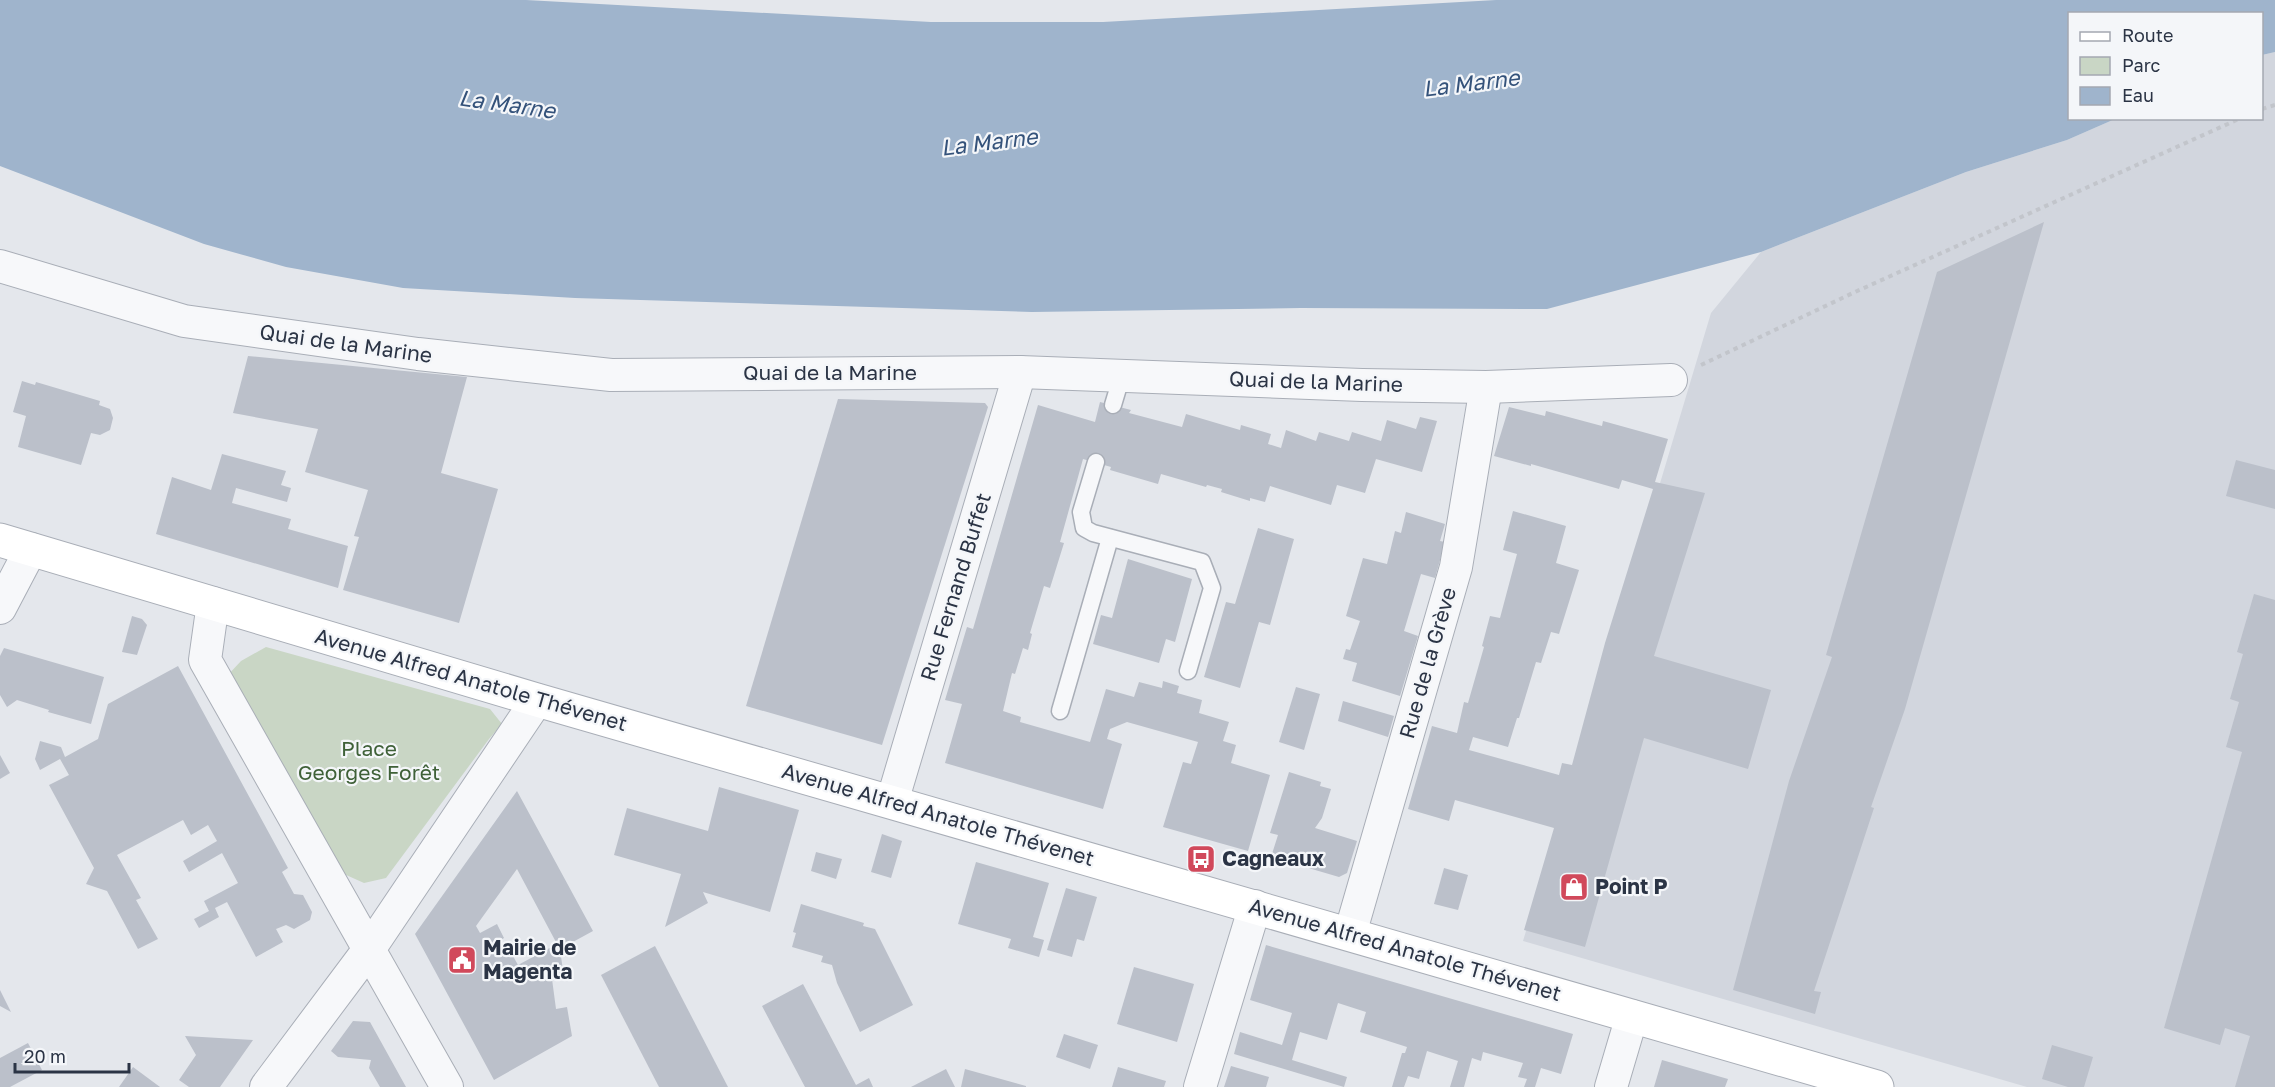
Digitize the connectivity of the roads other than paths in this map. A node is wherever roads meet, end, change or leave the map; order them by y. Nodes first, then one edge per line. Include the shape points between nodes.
1 (0, 266) edge
2 (1020, 372) junction
3 (1122, 375) junction
4 (1671, 380) road end
5 (1486, 387) junction
6 (1113, 405) dead end
7 (1096, 462) dead end
8 (1110, 538) junction
9 (0, 540) edge
10 (31, 549) junction
11 (213, 603) junction
12 (0, 609) edge
13 (1188, 671) dead end
14 (537, 700) junction
15 (1060, 711) dead end
16 (892, 802) junction
17 (1255, 906) junction
18 (1350, 933) junction
19 (370, 948) junction
20 (1632, 1016) junction
21 (266, 1087) edge
22 (447, 1087) edge
23 (1200, 1087) edge
24 (1611, 1087) edge
25 (1877, 1087) edge

1 - 2 street, Quai de la Marine via 184,321 418,354 611,375
2 - 3 street, Quai de la Marine
2 - 16 street, Rue Fernand Buffet
3 - 5 street, Quai de la Marine
3 - 6 lane
4 - 5 street, Quai de la Marine
5 - 18 street, Rue de la Grève via 1456,567
7 - 8 lane via 1082,520 1084,528
8 - 13 lane via 1202,562 1212,588
8 - 15 lane
9 - 10 main road, Avenue Alfred Anatole Thévenet
10 - 11 main road, Avenue Alfred Anatole Thévenet
10 - 12 street
11 - 14 main road, Avenue Alfred Anatole Thévenet
11 - 19 street via 205,660
14 - 16 main road, Avenue Alfred Anatole Thévenet
14 - 19 street
16 - 17 main road, Avenue Alfred Anatole Thévenet
17 - 18 main road, Avenue Alfred Anatole Thévenet
17 - 23 street
18 - 20 main road, Avenue Alfred Anatole Thévenet
19 - 21 street
19 - 22 street
20 - 24 street
20 - 25 main road, Avenue Alfred Anatole Thévenet

